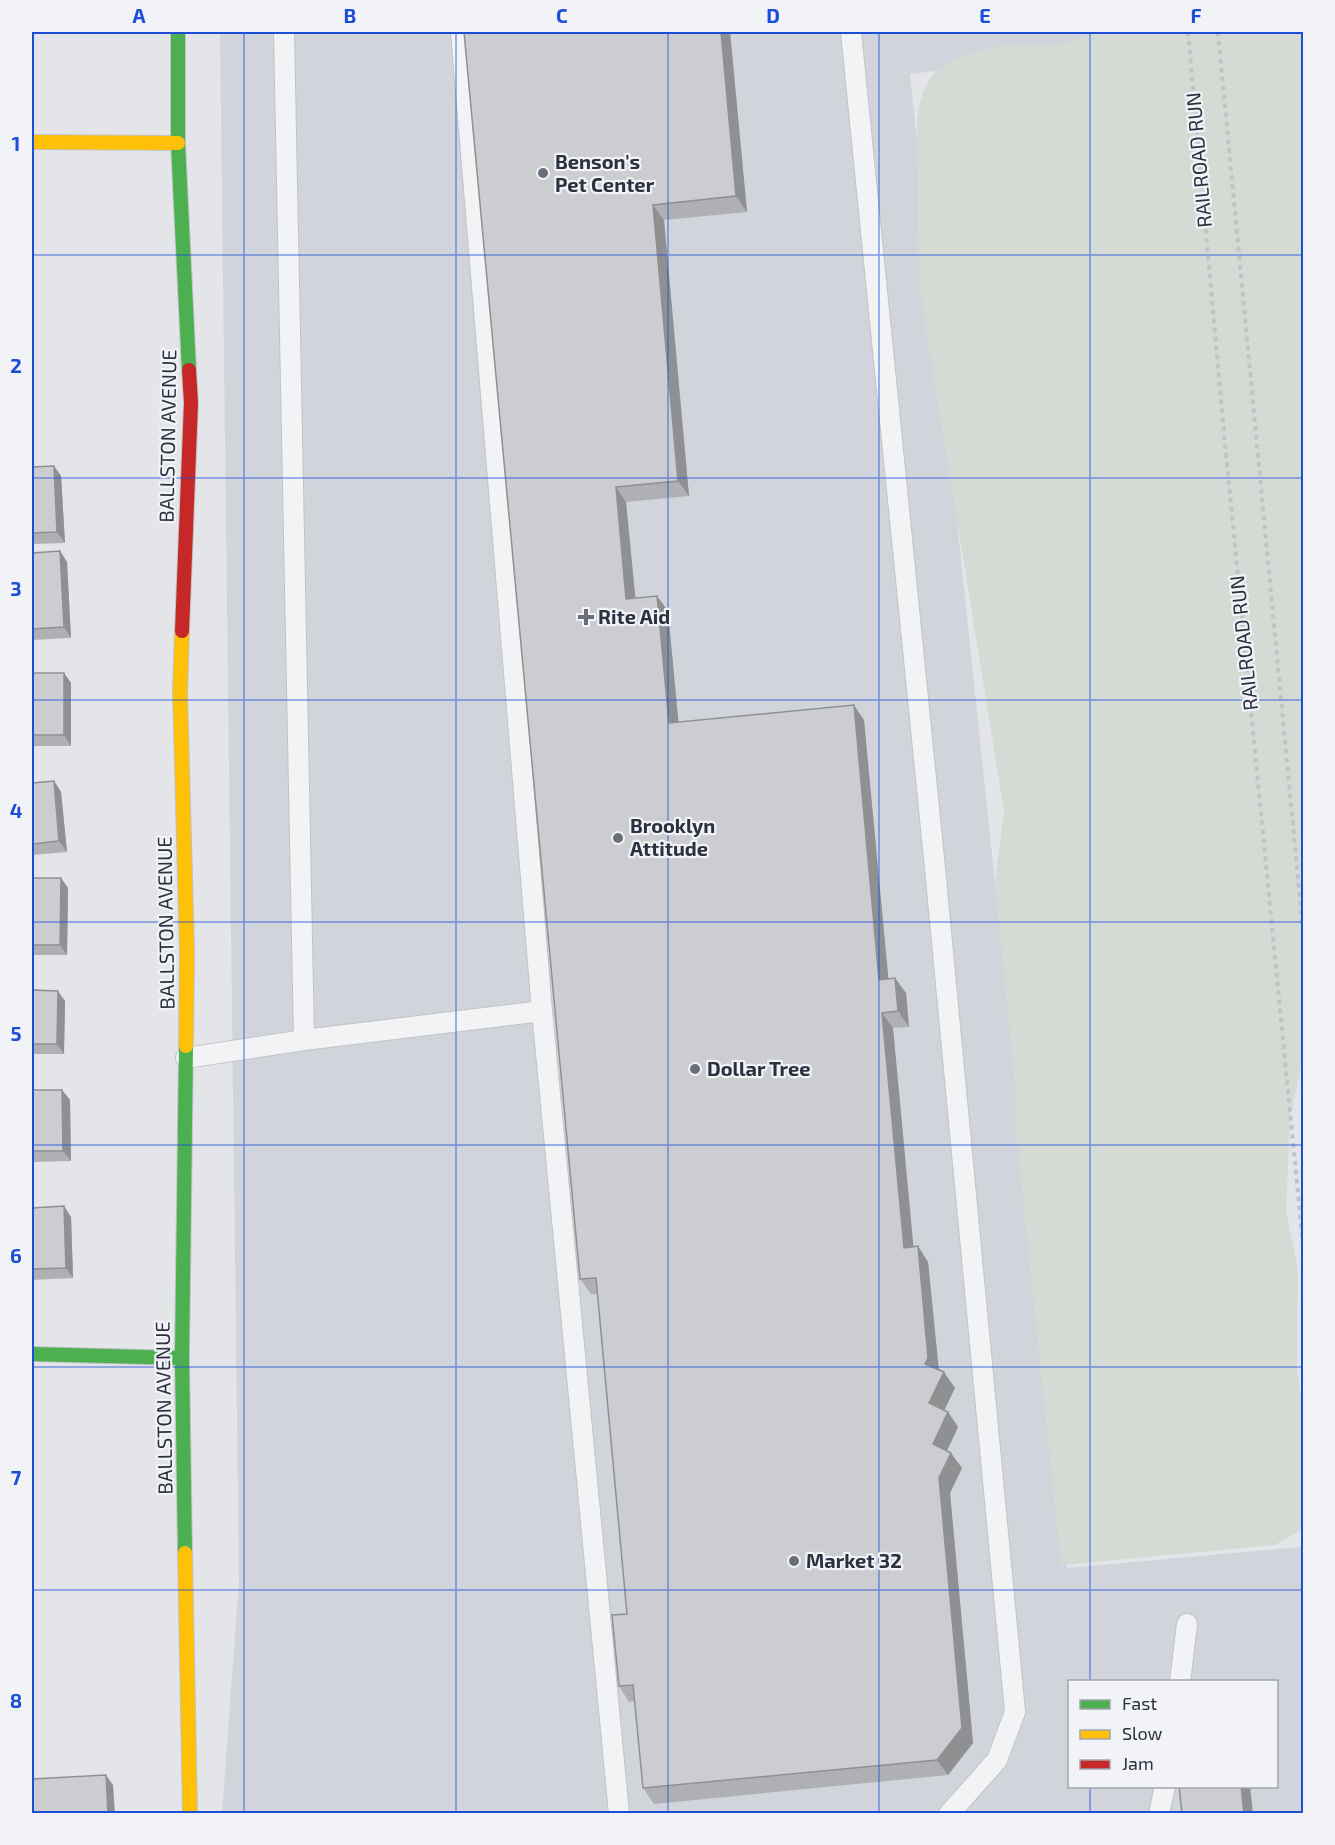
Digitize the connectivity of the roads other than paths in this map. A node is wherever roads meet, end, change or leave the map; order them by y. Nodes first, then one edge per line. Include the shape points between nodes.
1 (178, 32) edge
2 (284, 32) edge
3 (461, 32) edge
4 (851, 32) edge
5 (32, 142) edge
6 (178, 143) junction
7 (543, 1011) junction
8 (304, 1040) junction
9 (186, 1058) junction
10 (32, 1354) edge
11 (182, 1358) junction
12 (1187, 1624) dead end
13 (1180, 1680) edge
14 (1164, 1788) edge
15 (190, 1814) edge
16 (619, 1814) edge
17 (949, 1814) edge
18 (1159, 1814) edge

1 - 6 main road, BALLSTON AVENUE
2 - 8 lane
3 - 7 lane
4 - 17 lane via 1015,1712 997,1760
5 - 6 main road
6 - 9 main road, BALLSTON AVENUE via 191,403 180,692
7 - 8 lane
7 - 16 lane
8 - 9 lane
9 - 11 main road, BALLSTON AVENUE
10 - 11 main road
11 - 15 main road, BALLSTON AVENUE
12 - 13 lane
14 - 18 lane

